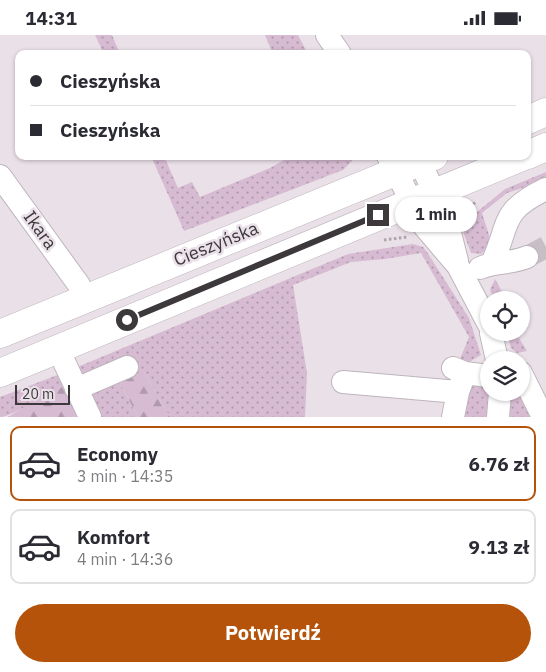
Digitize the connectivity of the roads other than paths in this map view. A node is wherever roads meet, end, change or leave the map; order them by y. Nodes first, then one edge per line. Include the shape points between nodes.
1 (327, 35) edge
2 (337, 50) edge
3 (546, 112) edge
4 (531, 119) edge
5 (546, 147) edge
6 (531, 154) edge
7 (411, 160) edge
8 (516, 160) edge
9 (0, 176) edge
10 (546, 189) edge
11 (423, 198) junction
12 (527, 257) tunnel mouth
13 (492, 263) junction
14 (461, 272) junction
15 (79, 285) dead end
16 (480, 308) edge
17 (0, 334) edge
18 (58, 349) junction
19 (127, 367) dead end
20 (480, 370) edge
21 (0, 373) edge
22 (459, 378) junction
23 (343, 382) dead end
24 (76, 389) junction
25 (530, 391) edge
26 (499, 401) edge
27 (90, 417) edge
28 (453, 417) edge
29 (498, 417) edge
30 (543, 417) edge

1 - 2 street
3 - 4 main road
5 - 6 main road, Cieszyńska
7 - 11 street
7 - 17 main road, Cieszyńska
8 - 11 main road, Cieszyńska
9 - 15 street, Ikara
10 - 13 street via 515,207
11 - 14 street via 446,217
11 - 18 main road, Cieszyńska
12 - 13 street via 509,263
13 - 14 street
14 - 16 street
18 - 21 main road, Cieszyńska
18 - 24 street
19 - 24 street
20 - 22 street
22 - 23 street
22 - 28 street
24 - 27 street
25 - 30 street
26 - 29 street

